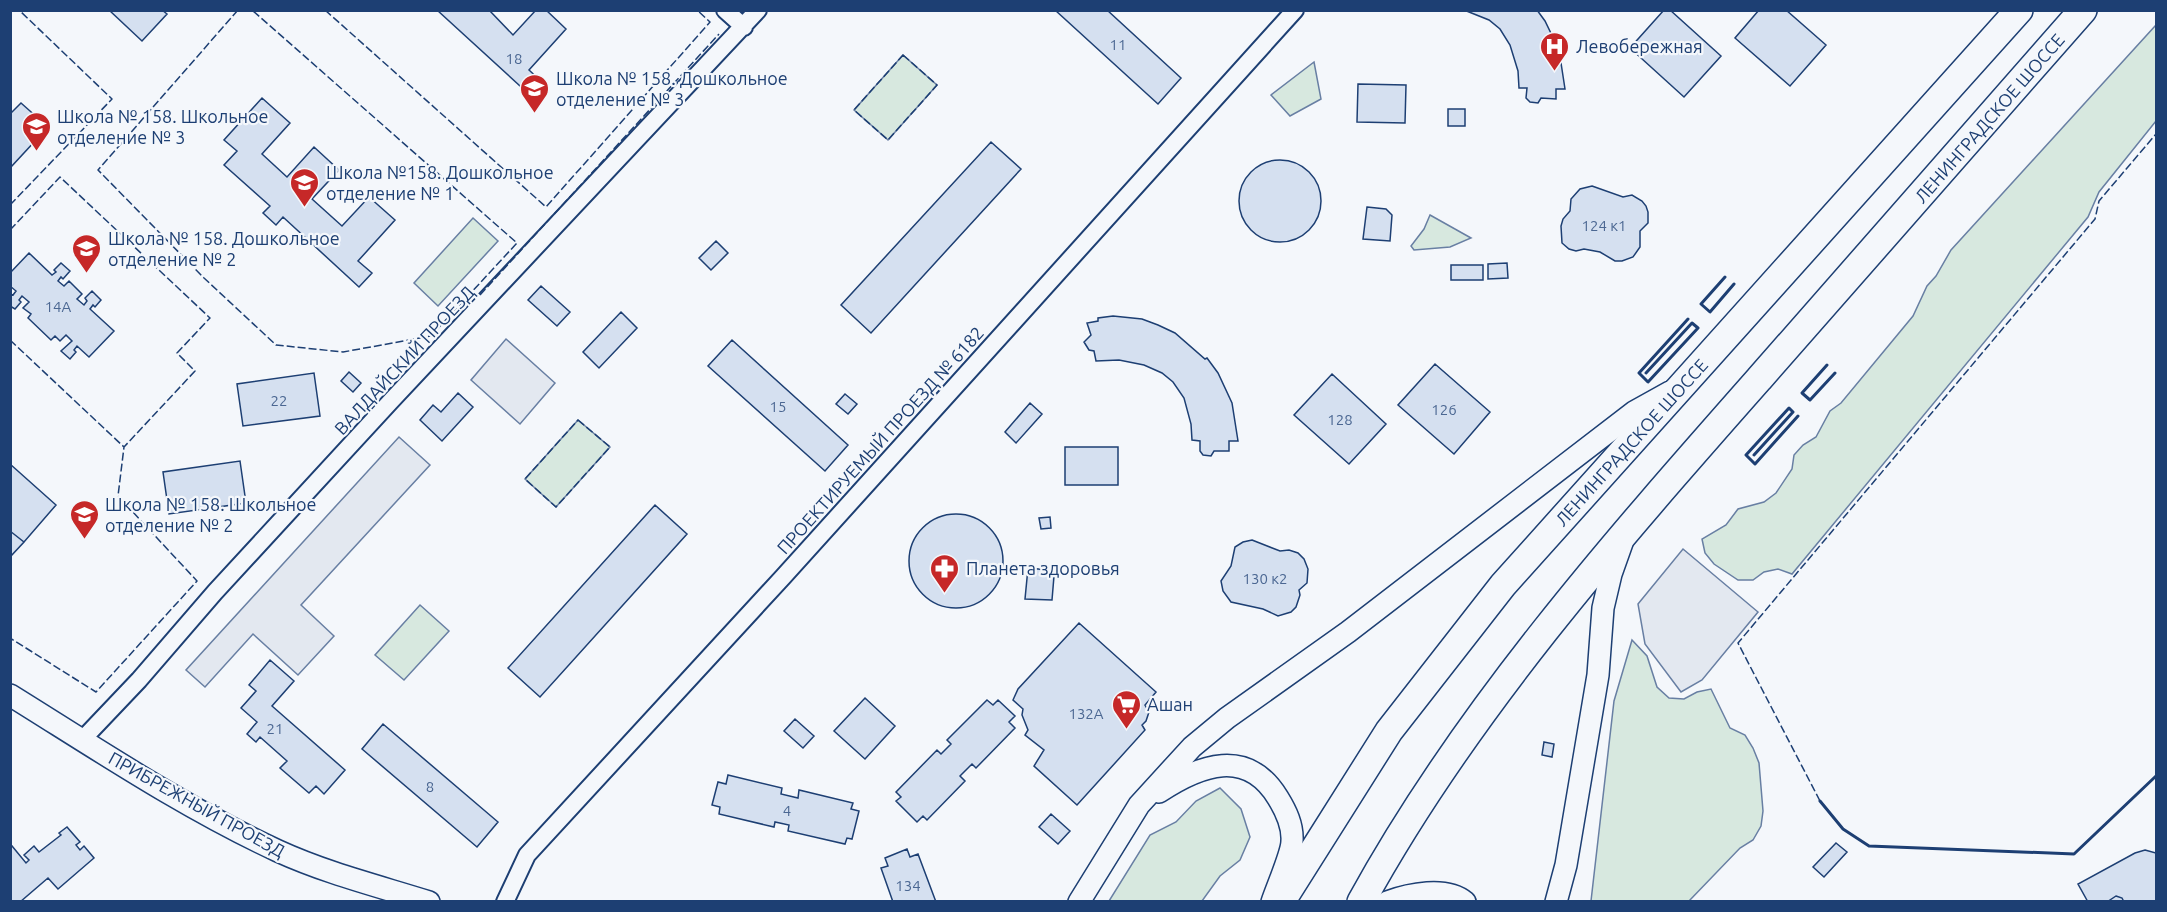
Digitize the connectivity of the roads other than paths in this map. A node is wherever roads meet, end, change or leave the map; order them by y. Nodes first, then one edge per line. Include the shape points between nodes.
1 (724, 10) edge
2 (758, 10) edge
3 (1295, 10) edge
4 (2019, 10) edge
5 (2083, 10) edge
6 (744, 27) junction
7 (1684, 384) junction
8 (1626, 532) junction
9 (10, 695) edge
10 (82, 740) junction
11 (1139, 805) junction
12 (429, 902) edge
13 (505, 902) edge
14 (1079, 902) edge
15 (1272, 902) edge
16 (1281, 902) edge
17 (1361, 902) edge
18 (1387, 902) edge
19 (1466, 902) edge
20 (1556, 902) edge

1 - 6 street
2 - 6 street, ВАЛДАЙСКИЙ ПРОЕЗД
3 - 13 street, ПРОЕКТИРУЕМЫЙ ПРОЕЗД № 6182 via 527,855
4 - 7 main road, ЛЕНИНГРАДСКОЕ ШОССЕ
5 - 8 main road, ЛЕНИНГРАДСКОЕ ШОССЕ
6 - 10 street, ВАЛДАЙСКИЙ ПРОЕЗД via 390,402
7 - 11 street via 1634,412 1348,632 1227,718 1192,747
7 - 16 main road, ЛЕНИНГРАДСКОЕ ШОССЕ via 1503,585 1389,731
8 - 17 main road, ЛЕНИНГРАДСКОЕ ШОССЕ via 1461,743
8 - 20 street via 1604,608 1598,675
9 - 10 street, ПРИБРЕЖНЫЙ ПРОЕЗД
10 - 12 street, ПРИБРЕЖНЫЙ ПРОЕЗД via 173,795 280,852 329,872
11 - 14 street
11 - 15 street via 1176,781 1213,766 1239,766 1258,774 1271,786 1289,818 1292,842
18 - 19 street via 1412,893 1457,894

